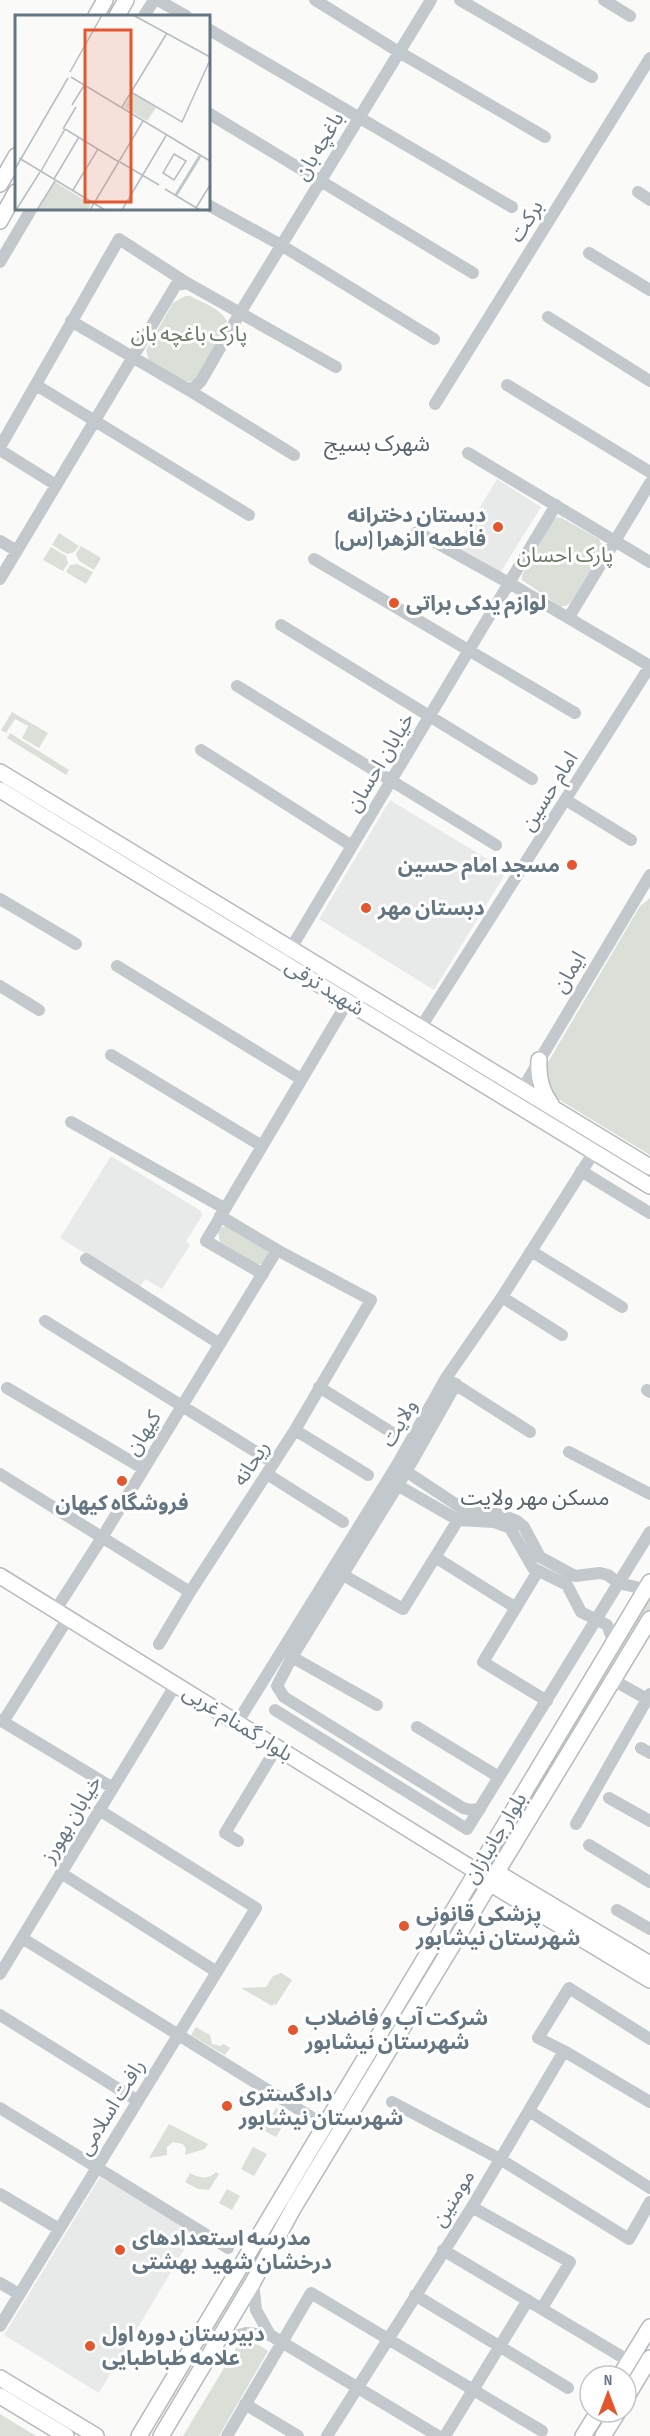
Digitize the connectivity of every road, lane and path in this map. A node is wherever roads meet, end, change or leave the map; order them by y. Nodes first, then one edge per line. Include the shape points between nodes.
1 (105, 0) edge
2 (126, 0) edge
3 (156, 0) edge
4 (315, 0) edge
5 (431, 0) edge
6 (460, 0) edge
7 (604, 0) edge
8 (97, 15) edge
9 (118, 15) edge
10 (145, 15) edge
11 (184, 15) edge
12 (630, 16) dead end
13 (210, 30) edge
14 (399, 52) junction
15 (650, 58) edge
16 (592, 77) dead end
17 (210, 114) edge
18 (360, 116) junction
19 (545, 137) dead end
20 (15, 158) edge
21 (320, 181) junction
22 (0, 184) edge
23 (638, 192) dead end
24 (15, 194) edge
25 (650, 200) edge
26 (210, 206) edge
27 (512, 207) dead end
28 (31, 210) edge
29 (0, 221) edge
30 (281, 245) junction
31 (590, 253) dead end
32 (0, 262) edge
33 (473, 273) dead end
34 (187, 283) junction
35 (650, 290) edge
36 (240, 313) junction
37 (548, 317) dead end
38 (70, 321) junction
39 (434, 339) dead end
40 (133, 357) junction
41 (336, 367) dead end
42 (650, 381) edge
43 (36, 385) junction
44 (507, 385) dead end
45 (187, 389) junction
46 (435, 404) dead end
47 (94, 421) junction
48 (0, 449) edge
49 (468, 453) dead end
50 (294, 455) dead end
51 (650, 471) edge
52 (650, 483) edge
53 (56, 485) junction
54 (556, 505) junction
55 (249, 515) dead end
56 (417, 532) dead end
57 (0, 540) edge
58 (614, 541) junction
59 (17, 551) junction
60 (314, 559) dead end
61 (650, 562) edge
62 (0, 579) edge
63 (509, 583) junction
64 (569, 617) junction
65 (280, 625) dead end
66 (469, 651) junction
67 (650, 666) edge
68 (237, 686) dead end
69 (575, 713) dead end
70 (429, 716) junction
71 (201, 750) dead end
72 (0, 772) edge
73 (531, 779) dead end
74 (391, 781) junction
75 (0, 790) edge
76 (566, 800) junction
77 (631, 840) dead end
78 (495, 845) dead end
79 (352, 846) junction
80 (650, 876) edge
81 (0, 899) edge
82 (76, 944) dead end
83 (287, 955) junction
84 (117, 966) dead end
85 (0, 986) edge
86 (348, 1001) junction
87 (39, 1010) dead end
88 (421, 1027) junction
89 (111, 1055) dead end
90 (539, 1060) junction
91 (301, 1079) junction
92 (524, 1088) junction
93 (555, 1109) junction
94 (71, 1122) dead end
95 (262, 1146) junction
96 (594, 1152) junction
97 (650, 1167) edge
98 (581, 1171) junction
99 (650, 1186) edge
100 (222, 1212) junction
101 (650, 1213) edge
102 (277, 1250) junction
103 (531, 1251) junction
104 (86, 1259) dead end
105 (263, 1274) junction
106 (502, 1297) junction
107 (622, 1307) dead end
108 (45, 1322) dead end
109 (562, 1335) dead end
110 (220, 1344) junction
111 (451, 1381) junction
112 (8, 1388) dead end
113 (318, 1388) junction
114 (182, 1406) junction
115 (295, 1430) junction
116 (391, 1432) dead end
117 (530, 1432) dead end
118 (569, 1452) dead end
119 (274, 1463) junction
120 (144, 1469) junction
121 (402, 1469) junction
122 (0, 1474) edge
123 (267, 1474) junction
124 (368, 1474) dead end
125 (393, 1483) junction
126 (650, 1494) edge
127 (461, 1515) junction
128 (343, 1522) dead end
129 (650, 1532) edge
130 (103, 1536) junction
131 (435, 1557) junction
132 (538, 1571) junction
133 (343, 1575) junction
134 (0, 1576) edge
135 (618, 1583) junction
136 (648, 1585) edge
137 (190, 1592) junction
138 (516, 1608) junction
139 (61, 1615) junction
140 (650, 1619) edge
141 (596, 1620) junction
142 (613, 1640) junction
143 (159, 1644) dead end
144 (292, 1657) junction
145 (613, 1680) junction
146 (176, 1684) junction
147 (648, 1696) edge
148 (547, 1701) junction
149 (377, 1705) dead end
150 (275, 1710) dead end
151 (1, 1721) edge
152 (237, 1723) junction
153 (417, 1727) dead end
154 (277, 1747) junction
155 (541, 1762) junction
156 (558, 1772) junction
157 (499, 1778) junction
158 (113, 1788) junction
159 (609, 1798) dead end
160 (480, 1809) junction
161 (99, 1810) junction
162 (650, 1821) edge
163 (576, 1824) dead end
164 (238, 1841) dead end
165 (589, 1845) dead end
166 (476, 1870) junction
167 (61, 1873) junction
168 (501, 1882) junction
169 (650, 1882) edge
170 (617, 1910) dead end
171 (650, 1929) edge
172 (22, 1938) junction
173 (650, 1964) edge
174 (417, 1970) junction
175 (217, 1972) junction
176 (0, 1974) edge
177 (433, 1979) junction
178 (650, 1980) edge
179 (0, 2015) edge
180 (178, 2036) junction
181 (650, 2039) edge
182 (564, 2052) junction
183 (138, 2101) junction
184 (393, 2102) dead end
185 (650, 2102) edge
186 (0, 2108) edge
187 (529, 2111) junction
188 (324, 2125) junction
189 (500, 2159) junction
190 (97, 2167) junction
191 (650, 2188) edge
192 (0, 2194) edge
193 (650, 2202) edge
194 (472, 2206) junction
195 (59, 2229) junction
196 (228, 2248) dead end
197 (443, 2250) junction
198 (253, 2282) junction
199 (0, 2283) edge
200 (19, 2294) junction
201 (415, 2295) junction
202 (528, 2300) junction
203 (542, 2308) junction
204 (0, 2326) edge
205 (650, 2327) edge
206 (270, 2335) junction
207 (387, 2339) junction
208 (217, 2341) junction
209 (283, 2341) junction
210 (499, 2346) junction
211 (629, 2361) junction
212 (627, 2364) edge
213 (648, 2367) edge
214 (0, 2378) edge
215 (638, 2381) edge
216 (357, 2388) junction
217 (568, 2388) dead end
218 (473, 2390) junction
219 (0, 2396) edge
220 (245, 2404) junction
221 (67, 2418) junction
222 (542, 2431) dead end
223 (62, 2434) edge
224 (96, 2436) edge
225 (139, 2436) edge
226 (161, 2436) edge
227 (227, 2436) edge
228 (298, 2436) edge
229 (327, 2436) edge
230 (438, 2436) edge
231 (445, 2436) edge

1 - 8 main road
2 - 9 main road
3 - 10 street
3 - 11 street
4 - 14 street
5 - 14 street, باغچه بان
6 - 16 street
7 - 12 street
13 - 18 street
14 - 18 street, باغچه بان
14 - 19 street
15 - 46 street, برکت
17 - 21 street
18 - 21 street, باغچه بان
18 - 27 street
20 - 22 main road
21 - 30 street, باغچه بان
21 - 33 street
23 - 25 street
24 - 29 main road
26 - 30 street
28 - 32 street
30 - 36 street, باغچه بان
30 - 39 street
31 - 35 street
34 - 36 street
34 - 38 street via 119,238
34 - 40 street via 176,285
36 - 41 street
36 - 45 street, باغچه بان via 201,381
37 - 42 street
38 - 40 street
38 - 43 street
40 - 45 street
40 - 47 street
43 - 47 street
43 - 48 street
44 - 51 street
45 - 50 street
47 - 53 street
47 - 55 street
48 - 53 street
49 - 54 street
52 - 58 street
53 - 59 street
54 - 58 street
54 - 63 street, خیابان احسان
56 - 63 street
57 - 59 street
58 - 61 street
58 - 64 street
59 - 62 street
60 - 66 street
63 - 64 street
63 - 66 street, خیابان احسان
64 - 67 street
65 - 70 street
66 - 69 street
66 - 70 street, خیابان احسان
67 - 76 street, امام حسین
68 - 74 street
70 - 73 street
70 - 74 street, خیابان احسان
71 - 79 street
72 - 83 main road, شهید ترقی
74 - 78 street
74 - 79 street, خیابان احسان
75 - 83 main road, شهید ترقی
76 - 77 street
76 - 88 street, امام حسین
79 - 83 street, خیابان احسان
80 - 90 street, ایمان
81 - 82 street
83 - 86 main road, شهید ترقی
83 - 88 main road, شهید ترقی
84 - 91 street
85 - 87 street
86 - 91 street
86 - 96 main road, شهید ترقی
88 - 92 main road, شهید ترقی
89 - 95 street
90 - 92 street, ایمان
90 - 93 main road via 542,1090
91 - 95 street
92 - 93 main road, شهید ترقی
93 - 97 main road, شهید ترقی
94 - 100 street
95 - 100 street
96 - 98 street, ولایت
96 - 99 main road, شهید ترقی
98 - 101 street
98 - 103 street, ولایت
100 - 102 street
100 - 105 street via 206,1241
102 - 105 street, کیهان
102 - 113 street, ریحانه via 371,1300
103 - 106 street, ولایت
103 - 107 street
104 - 110 street
105 - 110 street, کیهان
106 - 109 street
106 - 111 street, ولایت
108 - 114 street
110 - 114 street, کیهان
111 - 117 street
111 - 121 street, ولایت
112 - 120 street
113 - 115 street, ریحانه
113 - 116 street
114 - 119 street
114 - 120 street, کیهان
115 - 119 street, ریحانه
115 - 124 street
118 - 126 street
119 - 123 street, ریحانه
120 - 130 street, کیهان
121 - 125 street, ولایت
121 - 127 street
122 - 130 street
123 - 128 street
123 - 137 street, ریحانه
125 - 127 street
125 - 133 street
125 - 152 street, ولایت
127 - 131 street
127 - 132 street via 510,1528
127 - 135 street via 502,1515 517,1521 540,1557 575,1576 600,1573
129 - 135 street
130 - 137 street
130 - 139 street, کیهان
131 - 133 street via 403,1609
131 - 138 street
132 - 138 street
132 - 141 street via 567,1586 581,1612
133 - 144 street
134 - 139 main road, بلوار گمنام غربی
135 - 136 street
135 - 141 street
136 - 142 main road, بلوار جانبازان
137 - 143 street, ریحانه
138 - 148 street via 483,1662
139 - 146 main road, بلوار گمنام غربی
139 - 151 street, کیهان
140 - 145 main road, بلوار جانبازان
141 - 142 street via 607,1625
141 - 148 street
142 - 155 main road, بلوار جانبازان
144 - 149 street
144 - 160 street via 278,1681 278,1691 284,1697 463,1808
145 - 147 street
145 - 156 main road, بلوار جانبازان
146 - 152 main road, بلوار گمنام غربی
146 - 158 street, خیابان بهورز
147 - 163 street
148 - 157 street
150 - 160 street via 467,1829
151 - 158 street
152 - 154 main road, بلوار گمنام غربی
153 - 157 street
154 - 164 street via 225,1833
154 - 166 main road, بلوار گمنام غربی
155 - 156 main road
155 - 166 main road, بلوار جانبازان
156 - 168 main road, بلوار جانبازان
157 - 160 street
158 - 161 street, خیابان بهورز
159 - 162 street
161 - 167 street, خیابان بهورز
161 - 175 street, رافت اسلامی via 256,1908
165 - 169 street
166 - 174 main road, بلوار جانبازان
167 - 172 street, خیابان بهورز
167 - 175 street
168 - 173 main road
168 - 177 main road, بلوار جانبازان
168 - 178 main road
170 - 171 street
172 - 176 street, خیابان بهورز
172 - 180 street
174 - 177 main road via 425,1981
174 - 188 main road, بلوار جانبازان
175 - 180 street, رافت اسلامی
177 - 198 main road, بلوار جانبازان
179 - 183 street
180 - 183 street, رافت اسلامی
180 - 188 street
181 - 182 street via 569,1988 538,2038
182 - 185 street
182 - 187 street, مومنین
183 - 190 street, رافت اسلامی
184 - 189 street
186 - 190 street
187 - 189 street, مومنین
187 - 191 street
188 - 225 main road, بلوار جانبازان
189 - 193 street via 629,2239
189 - 194 street, مومنین
190 - 195 street, رافت اسلامی
190 - 196 street
192 - 195 street
194 - 197 street, مومنین
194 - 203 street via 570,2262
195 - 200 street, رافت اسلامی
197 - 201 street, مومنین
197 - 202 street
198 - 206 street via 256,2310
198 - 208 main road, بلوار جانبازان
199 - 200 street
200 - 204 street, رافت اسلامی
201 - 207 street, مومنین
201 - 210 street
202 - 203 street
202 - 210 street
203 - 211 street
205 - 211 main road
206 - 208 street via 246,2333
206 - 209 street
207 - 209 street via 311,2293
207 - 216 street, مومنین
207 - 218 street
208 - 226 main road, بلوار جانبازان
209 - 216 street
209 - 220 street
210 - 217 street
210 - 218 street
211 - 212 main road
211 - 213 main road
213 - 215 main road
214 - 221 main road
216 - 229 street, مومنین
216 - 230 street
218 - 222 street
218 - 231 street
219 - 223 main road
220 - 227 street
220 - 228 street
221 - 223 main road
221 - 224 main road

